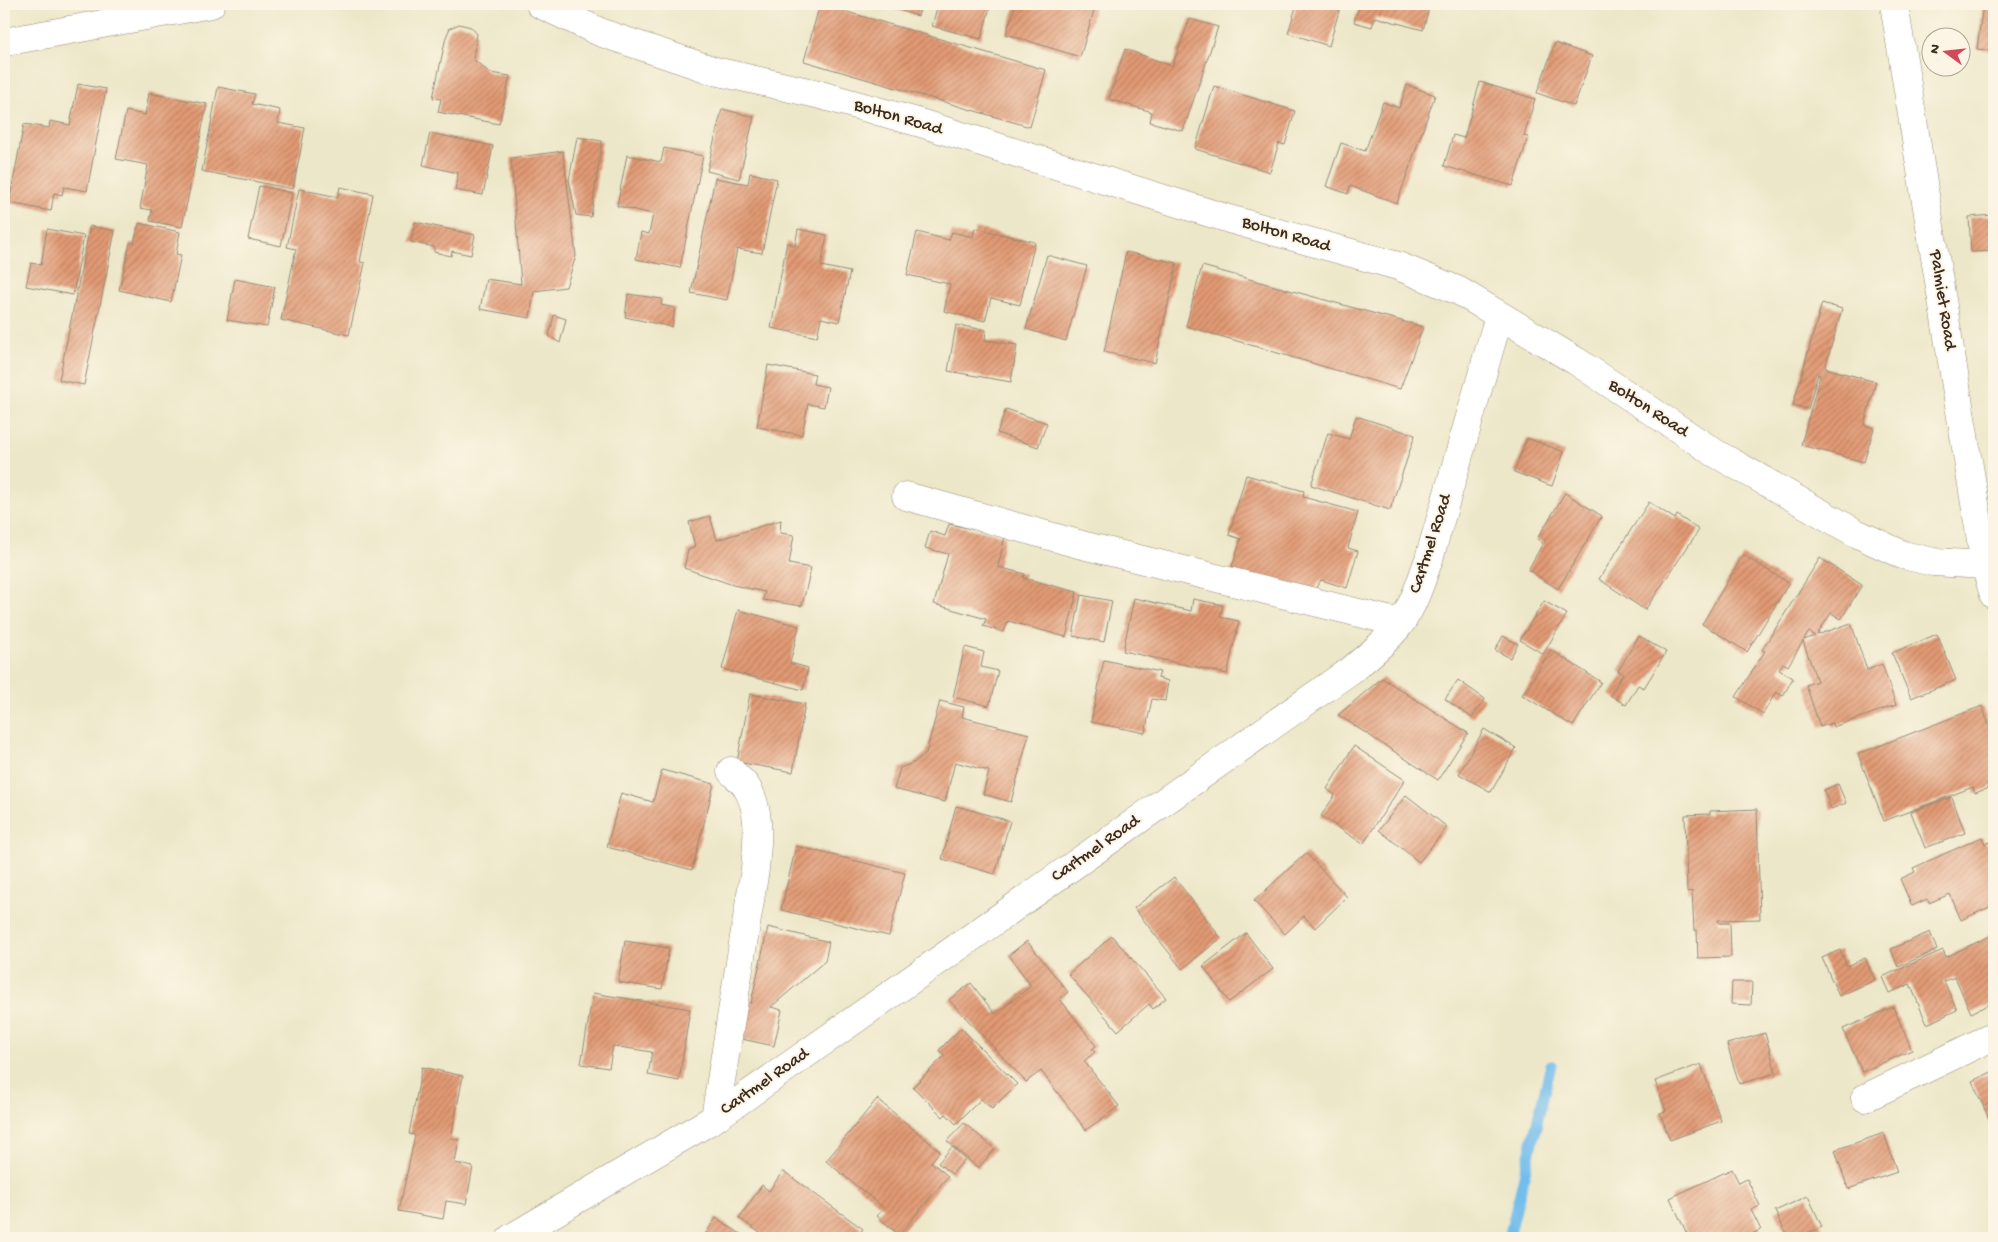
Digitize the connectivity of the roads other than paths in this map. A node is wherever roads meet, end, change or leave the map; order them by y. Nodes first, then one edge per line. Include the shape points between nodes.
1 (211, 4) edge
2 (540, 4) edge
3 (1894, 4) edge
4 (4, 42) edge
5 (1499, 316) junction
6 (906, 496) dead end
7 (1990, 564) edge
8 (1994, 596) edge
9 (1400, 623) junction
10 (731, 771) dead end
11 (1994, 1036) edge
12 (1865, 1098) dead end
13 (715, 1118) junction
14 (511, 1238) edge

1 - 4 street
2 - 5 street, Bolton Road via 602,33 715,71 817,94 917,122 1229,219 1398,266 1459,291
3 - 7 street, Palmiet Road
5 - 7 street, Bolton Road via 1576,361 1715,453 1856,533 1903,555 1933,562
5 - 9 street, Cartmel Road via 1429,559 1416,594
6 - 9 street via 1082,545
7 - 8 street, Palmiet Road
9 - 13 street, Cartmel Road via 1378,649 1351,670
10 - 13 street via 747,788 758,834
11 - 12 street
13 - 14 street, Cartmel Road

